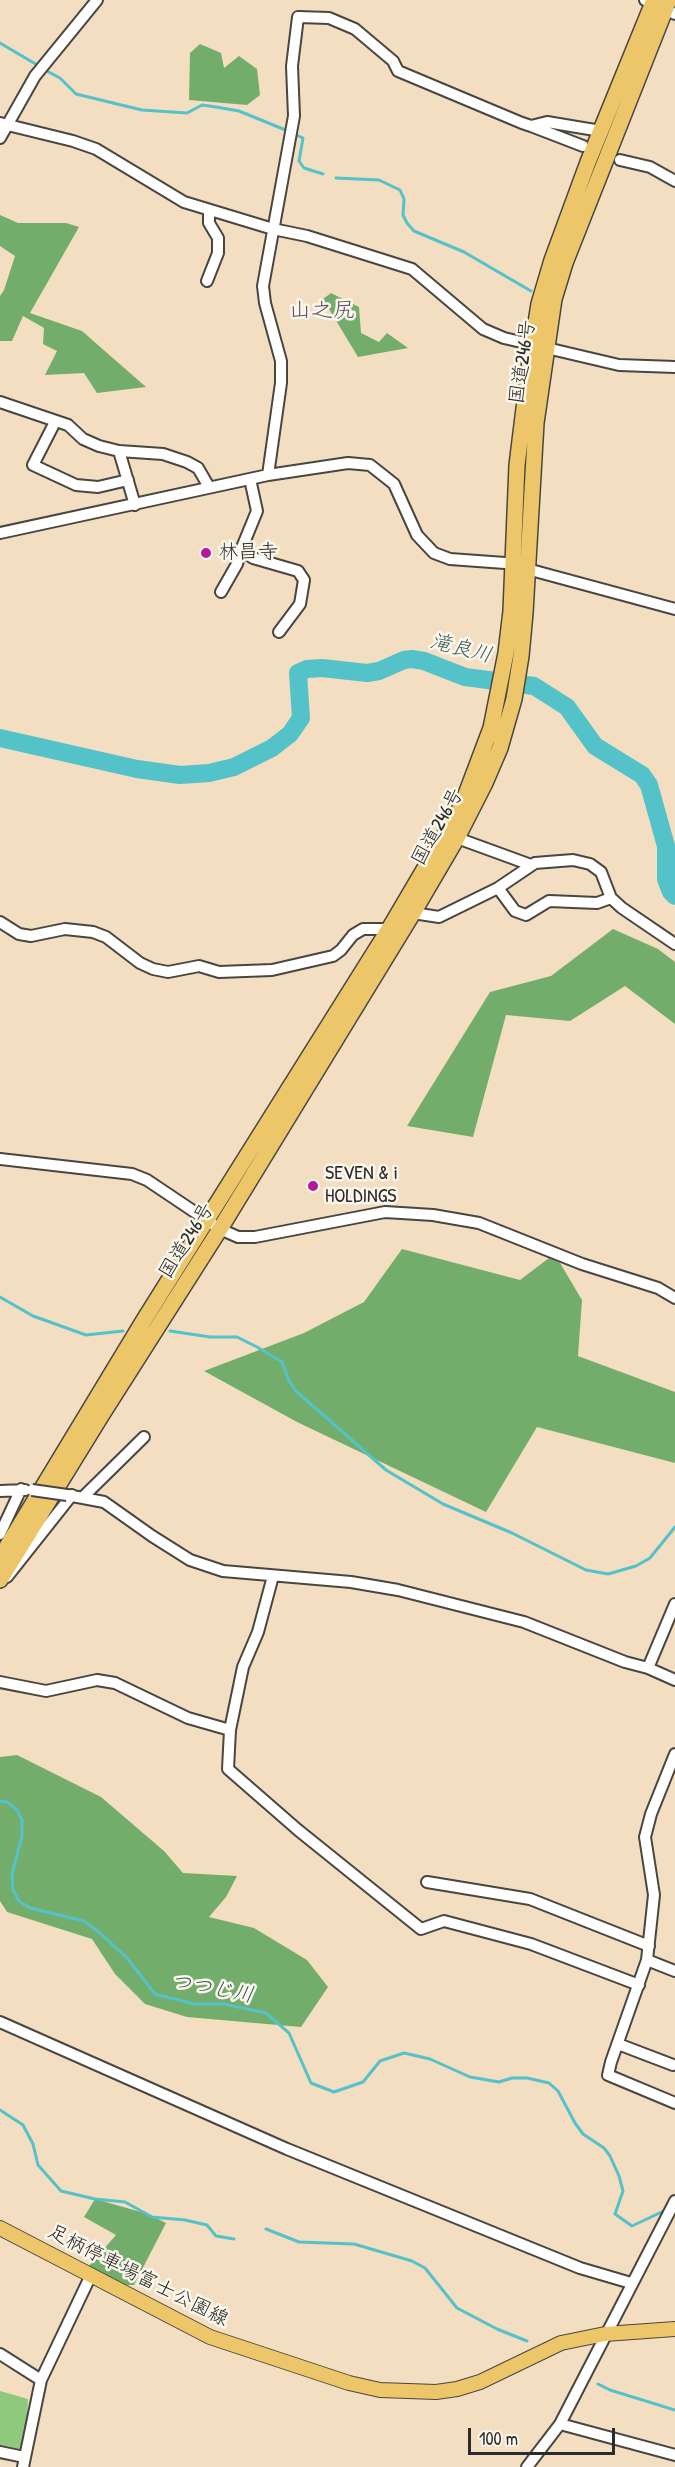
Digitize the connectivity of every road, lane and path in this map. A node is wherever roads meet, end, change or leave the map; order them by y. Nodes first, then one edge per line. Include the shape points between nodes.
1 (97, 0) edge
2 (660, 4) edge
3 (3, 124) edge
4 (531, 126) junction
5 (601, 131) junction
6 (0, 138) edge
7 (582, 146) dead end
8 (620, 160) dead end
9 (675, 181) edge
10 (209, 210) junction
11 (273, 229) junction
12 (207, 281) dead end
13 (539, 345) junction
14 (675, 367) edge
15 (0, 402) edge
16 (55, 422) junction
17 (119, 452) junction
18 (268, 475) junction
19 (250, 479) junction
20 (128, 480) junction
21 (209, 487) junction
22 (135, 505) junction
23 (0, 533) edge
24 (241, 550) junction
25 (513, 566) junction
26 (528, 570) junction
27 (221, 592) dead end
28 (675, 609) edge
29 (279, 633) dead end
30 (513, 654) junction
31 (458, 838) junction
32 (531, 865) junction
33 (498, 888) junction
34 (611, 897) junction
35 (413, 913) junction
36 (0, 922) edge
37 (389, 929) junction
38 (675, 944) edge
39 (0, 1160) edge
40 (214, 1225) junction
41 (675, 1298) edge
42 (144, 1437) dead end
43 (26, 1490) junction
44 (0, 1491) edge
45 (74, 1496) junction
46 (0, 1534) edge
47 (0, 1558) edge
48 (273, 1576) junction
49 (0, 1583) edge
50 (675, 1604) edge
51 (648, 1668) junction
52 (675, 1680) edge
53 (0, 1682) edge
54 (230, 1730) junction
55 (675, 1754) edge
56 (427, 1882) dead end
57 (650, 1946) junction
58 (647, 1960) junction
59 (675, 1971) edge
60 (639, 1985) junction
61 (0, 2022) edge
62 (618, 2044) junction
63 (673, 2065) dead end
64 (675, 2103) edge
65 (675, 2201) edge
66 (0, 2228) edge
67 (91, 2275) junction
68 (631, 2283) junction
69 (675, 2330) edge
70 (605, 2334) junction
71 (0, 2354) edge
72 (41, 2380) junction
73 (560, 2424) junction
74 (0, 2452) edge
75 (675, 2455) edge
76 (23, 2462) edge
77 (527, 2467) edge

1 - 3 street via 35,76
2 - 5 highway, 国道246号
2 - 13 highway, 国道246号
3 - 6 street
3 - 10 street via 96,149 167,193
4 - 5 street via 548,122
4 - 7 street
4 - 11 street via 398,71 393,61 355,29 329,18 298,17 292,66 294,116
5 - 13 highway, 国道246号 via 539,304
8 - 9 street via 651,167
10 - 11 street
10 - 12 street via 209,223 218,238 218,253
11 - 13 street via 412,268 483,329
11 - 18 street via 263,286 281,361 281,383
13 - 14 street via 619,365
13 - 25 highway, 国道246号 via 517,465
13 - 26 highway, 国道246号
15 - 16 street
16 - 17 street via 68,425 83,439
16 - 20 street via 33,465 76,484 98,487
17 - 20 street
17 - 21 street via 163,454 187,462 198,468
18 - 19 street
18 - 25 street via 348,463 370,465 394,484 417,535 434,553 450,559
19 - 21 street
19 - 24 street via 257,511
20 - 22 street
21 - 22 street
22 - 23 street
24 - 27 street
24 - 29 street via 253,558 298,571 304,580 300,604
25 - 26 street
25 - 30 highway, 国道246号
26 - 28 street
26 - 30 highway, 国道246号
30 - 31 highway, 国道246号 via 514,699 500,748
30 - 37 highway, 国道246号 via 462,805
31 - 32 street
31 - 35 highway, 国道246号
32 - 33 street
32 - 34 street via 564,860 590,864 601,872
33 - 34 street via 515,911 526,915 549,901 597,903
33 - 35 street via 439,917
34 - 38 street
35 - 40 highway, 国道246号
36 - 37 street via 19,934 31,936 65,929 93,932 140,963 168,972 199,966 219,972 272,970 333,956 363,929
37 - 40 highway, 国道246号
39 - 40 street via 132,1174
40 - 41 street via 238,1237 255,1237 385,1212 433,1215 479,1223 582,1264 658,1288
40 - 47 highway, 国道246号 via 144,1320
40 - 49 highway, 国道246号
42 - 45 street
43 - 44 street
43 - 45 street, bridge
43 - 46 street
45 - 48 street via 104,1502 190,1560 224,1571
45 - 49 street
48 - 51 street via 398,1590 524,1622
48 - 54 street via 258,1632 243,1667
50 - 51 street
51 - 52 street
53 - 54 street via 46,1691 97,1680 115,1683 188,1718
54 - 60 street via 228,1769 421,1929 444,1921 531,1944
55 - 57 street via 645,1838 654,1895
56 - 57 street via 530,1899
57 - 58 street
58 - 59 street
58 - 60 street
60 - 62 street
61 - 68 street via 287,2149 580,2268
62 - 63 street
62 - 64 street via 608,2075
65 - 68 street
66 - 67 main road, 足柄停車場富士公園線
67 - 70 main road, 足柄停車場富士公園線 via 210,2337 380,2390 457,2389 561,2343
67 - 72 street
68 - 70 street
69 - 70 main road, 足柄停車場富士公園線
70 - 73 street
71 - 72 street
72 - 76 street
73 - 75 street
73 - 77 street
74 - 76 street

